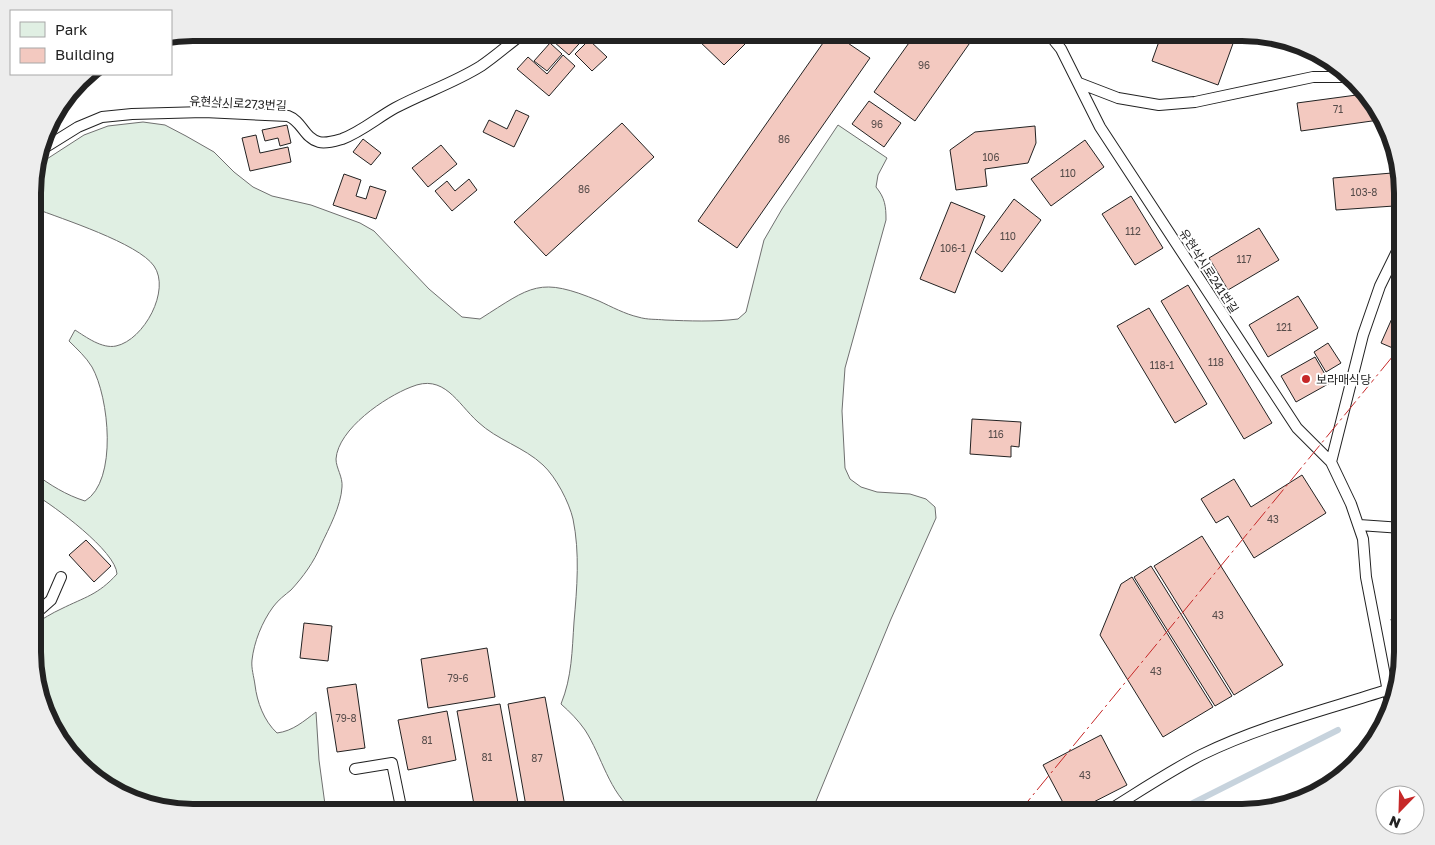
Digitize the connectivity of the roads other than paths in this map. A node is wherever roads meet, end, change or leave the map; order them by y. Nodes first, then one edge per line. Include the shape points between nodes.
1 (513, 41) edge
2 (1055, 41) edge
3 (1338, 76) edge
4 (1079, 83) junction
5 (49, 145) edge
6 (1393, 259) edge
7 (1331, 462) junction
8 (1358, 525) junction
9 (1393, 527) edge
10 (60, 577) dead end
11 (41, 609) edge
12 (1387, 690) junction
13 (1388, 694) edge
14 (355, 769) dead end
15 (1121, 803) edge
16 (400, 804) edge

1 - 5 lane, 유현삭시로273번길 via 482,65 341,139 328,142 313,139 300,123 288,116 204,112 102,117
2 - 4 lane, 유현삭시로241번길
3 - 4 lane via 1313,77 1195,102 1159,104 1118,98
4 - 7 lane, 유현삭시로241번길 via 1100,128 1297,428
6 - 7 lane via 1362,334
7 - 8 lane, 유현삭시로241번길
8 - 9 lane
8 - 12 lane, 유현삭시로241번길 via 1363,539 1366,577
10 - 11 lane via 51,600
12 - 13 lane, 유현삭시로241번길
12 - 15 lane via 1232,741 1200,756
14 - 16 lane via 392,763

